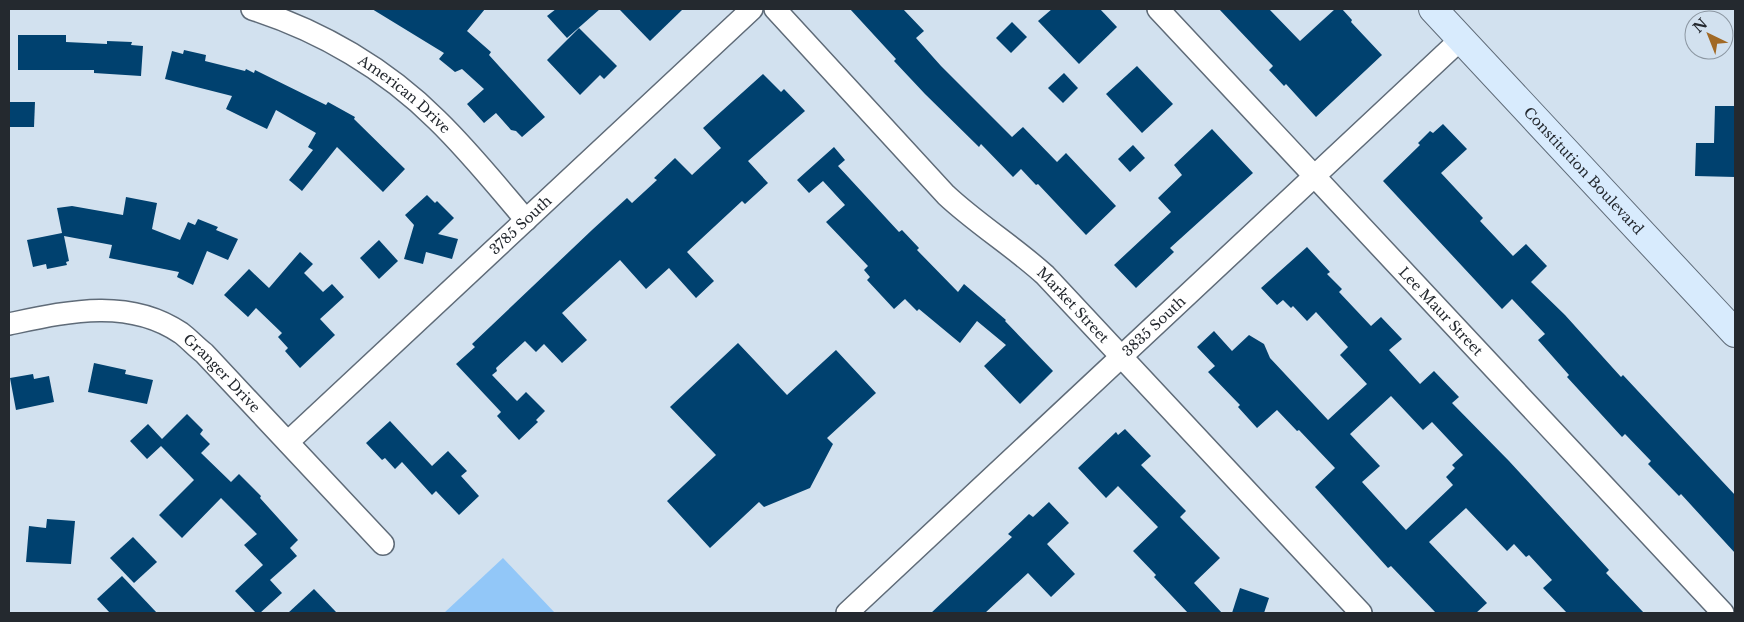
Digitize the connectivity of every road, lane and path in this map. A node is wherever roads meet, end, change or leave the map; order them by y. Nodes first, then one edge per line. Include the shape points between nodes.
1 (252, 9) edge
2 (752, 9) edge
3 (775, 9) edge
4 (1158, 9) edge
5 (1433, 9) edge
6 (1462, 39) junction
7 (1314, 176) junction
8 (526, 220) junction
9 (9, 324) edge
10 (1735, 334) edge
11 (1122, 357) junction
12 (288, 442) junction
13 (383, 544) dead end
14 (847, 613) edge
15 (1360, 613) edge
16 (1723, 613) edge

1 - 8 street, American Drive via 317,35 360,59 402,89 467,150
2 - 8 street, 3785 South
3 - 11 street, Market Street via 946,195 1045,274
4 - 7 street, Lee Maur Street
5 - 6 main road, Constitution Boulevard
6 - 7 street, 3835 South
6 - 10 main road, Constitution Boulevard
7 - 11 street, 3835 South
7 - 16 street, Lee Maur Street
8 - 12 street, 3785 South
9 - 12 street, Granger Drive via 90,310 121,310 152,318 181,333 204,353
11 - 14 street, 3835 South
11 - 15 street, Market Street
12 - 13 street, Granger Drive

